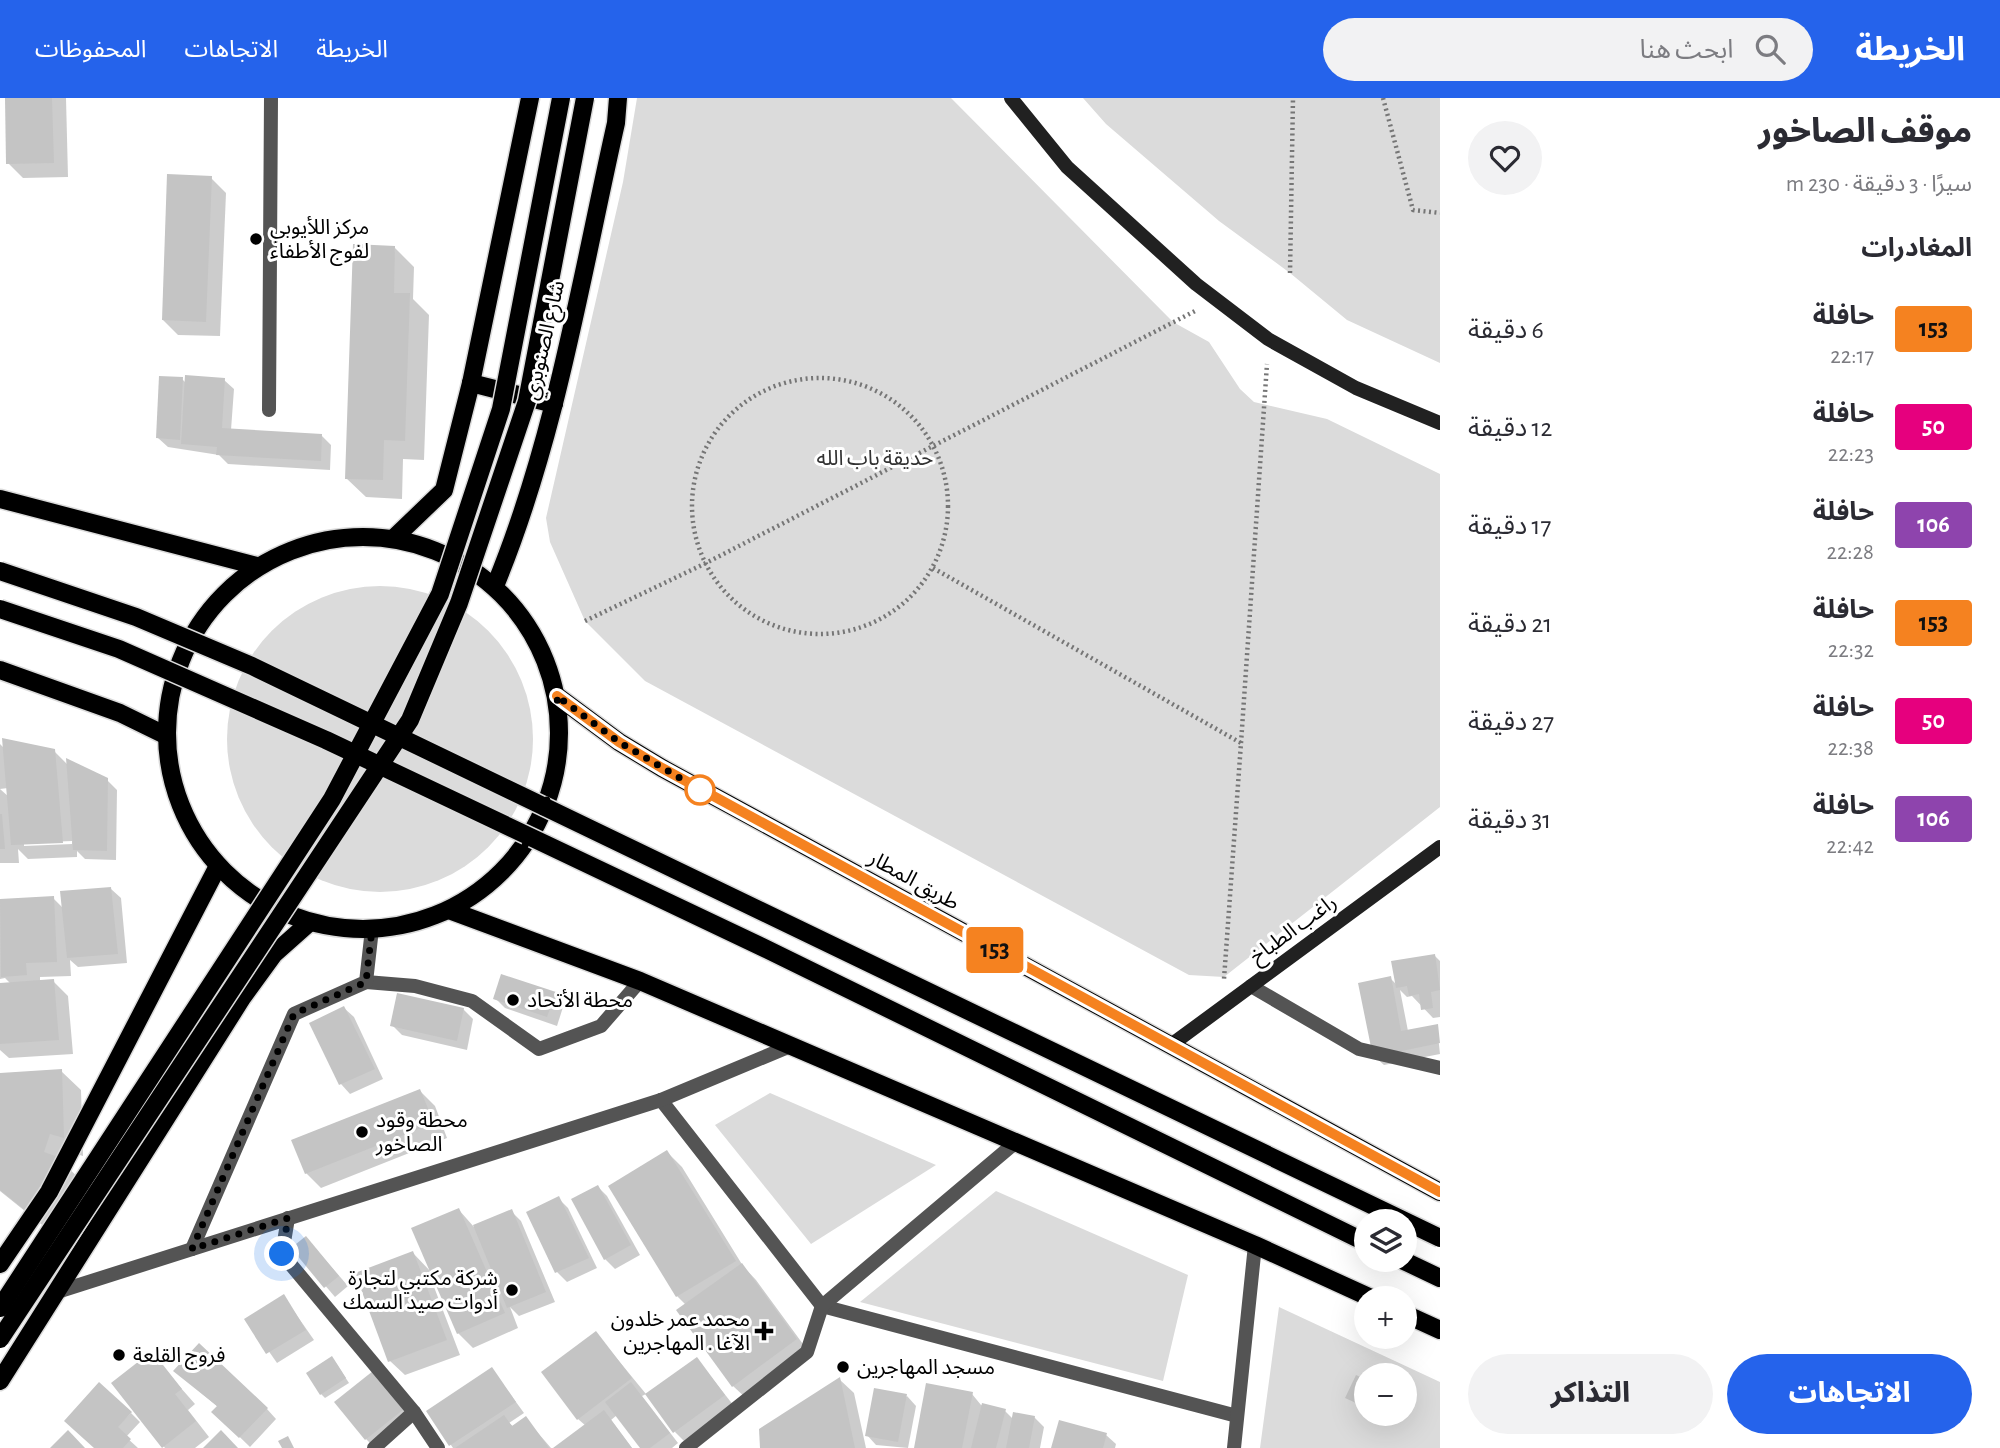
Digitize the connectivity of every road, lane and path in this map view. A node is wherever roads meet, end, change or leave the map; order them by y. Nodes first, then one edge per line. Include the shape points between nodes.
1 (271, 98) edge
2 (530, 98) edge
3 (561, 98) edge
4 (585, 98) edge
5 (618, 98) edge
6 (1011, 98) edge
7 (1293, 98) edge
8 (1383, 98) edge
9 (1440, 213) edge
10 (1290, 273) dead end
11 (1216, 300) junction
12 (1268, 340) junction
13 (471, 383) junction
14 (554, 404) junction
15 (269, 410) dead end
16 (1440, 423) edge
17 (933, 444) junction
18 (0, 499) edge
19 (394, 538) junction
20 (704, 564) junction
21 (257, 566) junction
22 (933, 568) junction
23 (0, 571) edge
24 (495, 586) junction
25 (0, 609) edge
26 (585, 621) dead end
27 (0, 670) edge
28 (557, 696) junction
29 (165, 735) junction
30 (1241, 743) junction
31 (1440, 847) edge
32 (218, 866) junction
33 (449, 910) junction
34 (310, 922) junction
35 (372, 929) junction
36 (640, 981) junction
37 (366, 982) junction
38 (1251, 986) junction
39 (1227, 1004) junction
40 (1171, 1045) junction
41 (788, 1047) junction
42 (1440, 1068) edge
43 (661, 1100) junction
44 (1016, 1142) junction
45 (1440, 1192) edge
46 (288, 1218) junction
47 (1354, 1237) edge
48 (1440, 1238) edge
49 (1255, 1245) junction
50 (192, 1249) junction
51 (0, 1265) edge
52 (1417, 1268) edge
53 (1440, 1279) edge
54 (1354, 1290) edge
55 (57, 1292) junction
56 (822, 1306) junction
57 (0, 1308) edge
58 (1417, 1319) edge
59 (1440, 1330) edge
60 (0, 1339) edge
61 (0, 1381) edge
62 (414, 1412) junction
63 (1237, 1416) junction
64 (374, 1448) edge
65 (438, 1448) edge
66 (686, 1448) edge
67 (1234, 1448) edge

1 - 15 street
2 - 13 main road
3 - 57 main road, bridge via 501,409 440,594 332,799
4 - 60 main road, bridge via 527,401 459,603 410,720
5 - 14 main road, شارع الصنوبري
6 - 11 main road via 1067,167
7 - 10 path
8 - 9 path via 1413,210
11 - 12 main road
11 - 17 path
12 - 16 main road via 1356,388
12 - 30 path
13 - 14 main road
13 - 19 main road via 444,490
14 - 24 main road, شارع الصنوبري via 522,520
17 - 20 path
17 - 20 path via 909,412 876,390 838,378 797,379 760,391 727,415 704,447 692,486 692,526
17 - 22 path via 945,474 949,506 945,538
18 - 21 main road
19 - 21 main road via 335,538 300,545
19 - 24 main road via 448,555
20 - 22 path via 724,593 751,615 783,630 818,635 853,631 885,618 913,596
20 - 26 path
21 - 29 main road via 207,610 175,669
22 - 30 path
23 - 48 main road, bridge via 136,617 252,666
24 - 28 main road via 535,636
25 - 47 main road, bridge via 118,649 326,740
27 - 29 main road via 120,713
28 - 33 main road via 556,776 543,814 520,853 488,886
28 - 40 main road, طريق المطار via 662,768
29 - 32 main road via 172,783 190,827
30 - 39 path via 1224,977
31 - 38 main road, راغب الطباخ
32 - 34 main road via 276,909
32 - 51 main road via 49,1192
33 - 35 main road via 411,923
33 - 36 main road
34 - 35 main road
34 - 55 main road via 274,954 242,998
35 - 37 street
36 - 37 street via 601,1026 540,1049 472,1001 415,986
36 - 41 main road
37 - 50 street via 294,1014
38 - 39 main road, راغب الطباخ
38 - 42 street via 1359,1049
39 - 40 main road, راغب الطباخ
40 - 45 main road, طريق المطار
41 - 43 street
41 - 44 main road
43 - 46 street
43 - 56 street
44 - 49 main road
44 - 56 street
46 - 50 street
46 - 62 street via 282,1254
49 - 54 main road
49 - 63 street
50 - 55 street
52 - 53 main road
55 - 61 main road
56 - 63 street
56 - 66 street via 807,1352
58 - 59 main road
62 - 64 street
62 - 65 street
63 - 67 street

